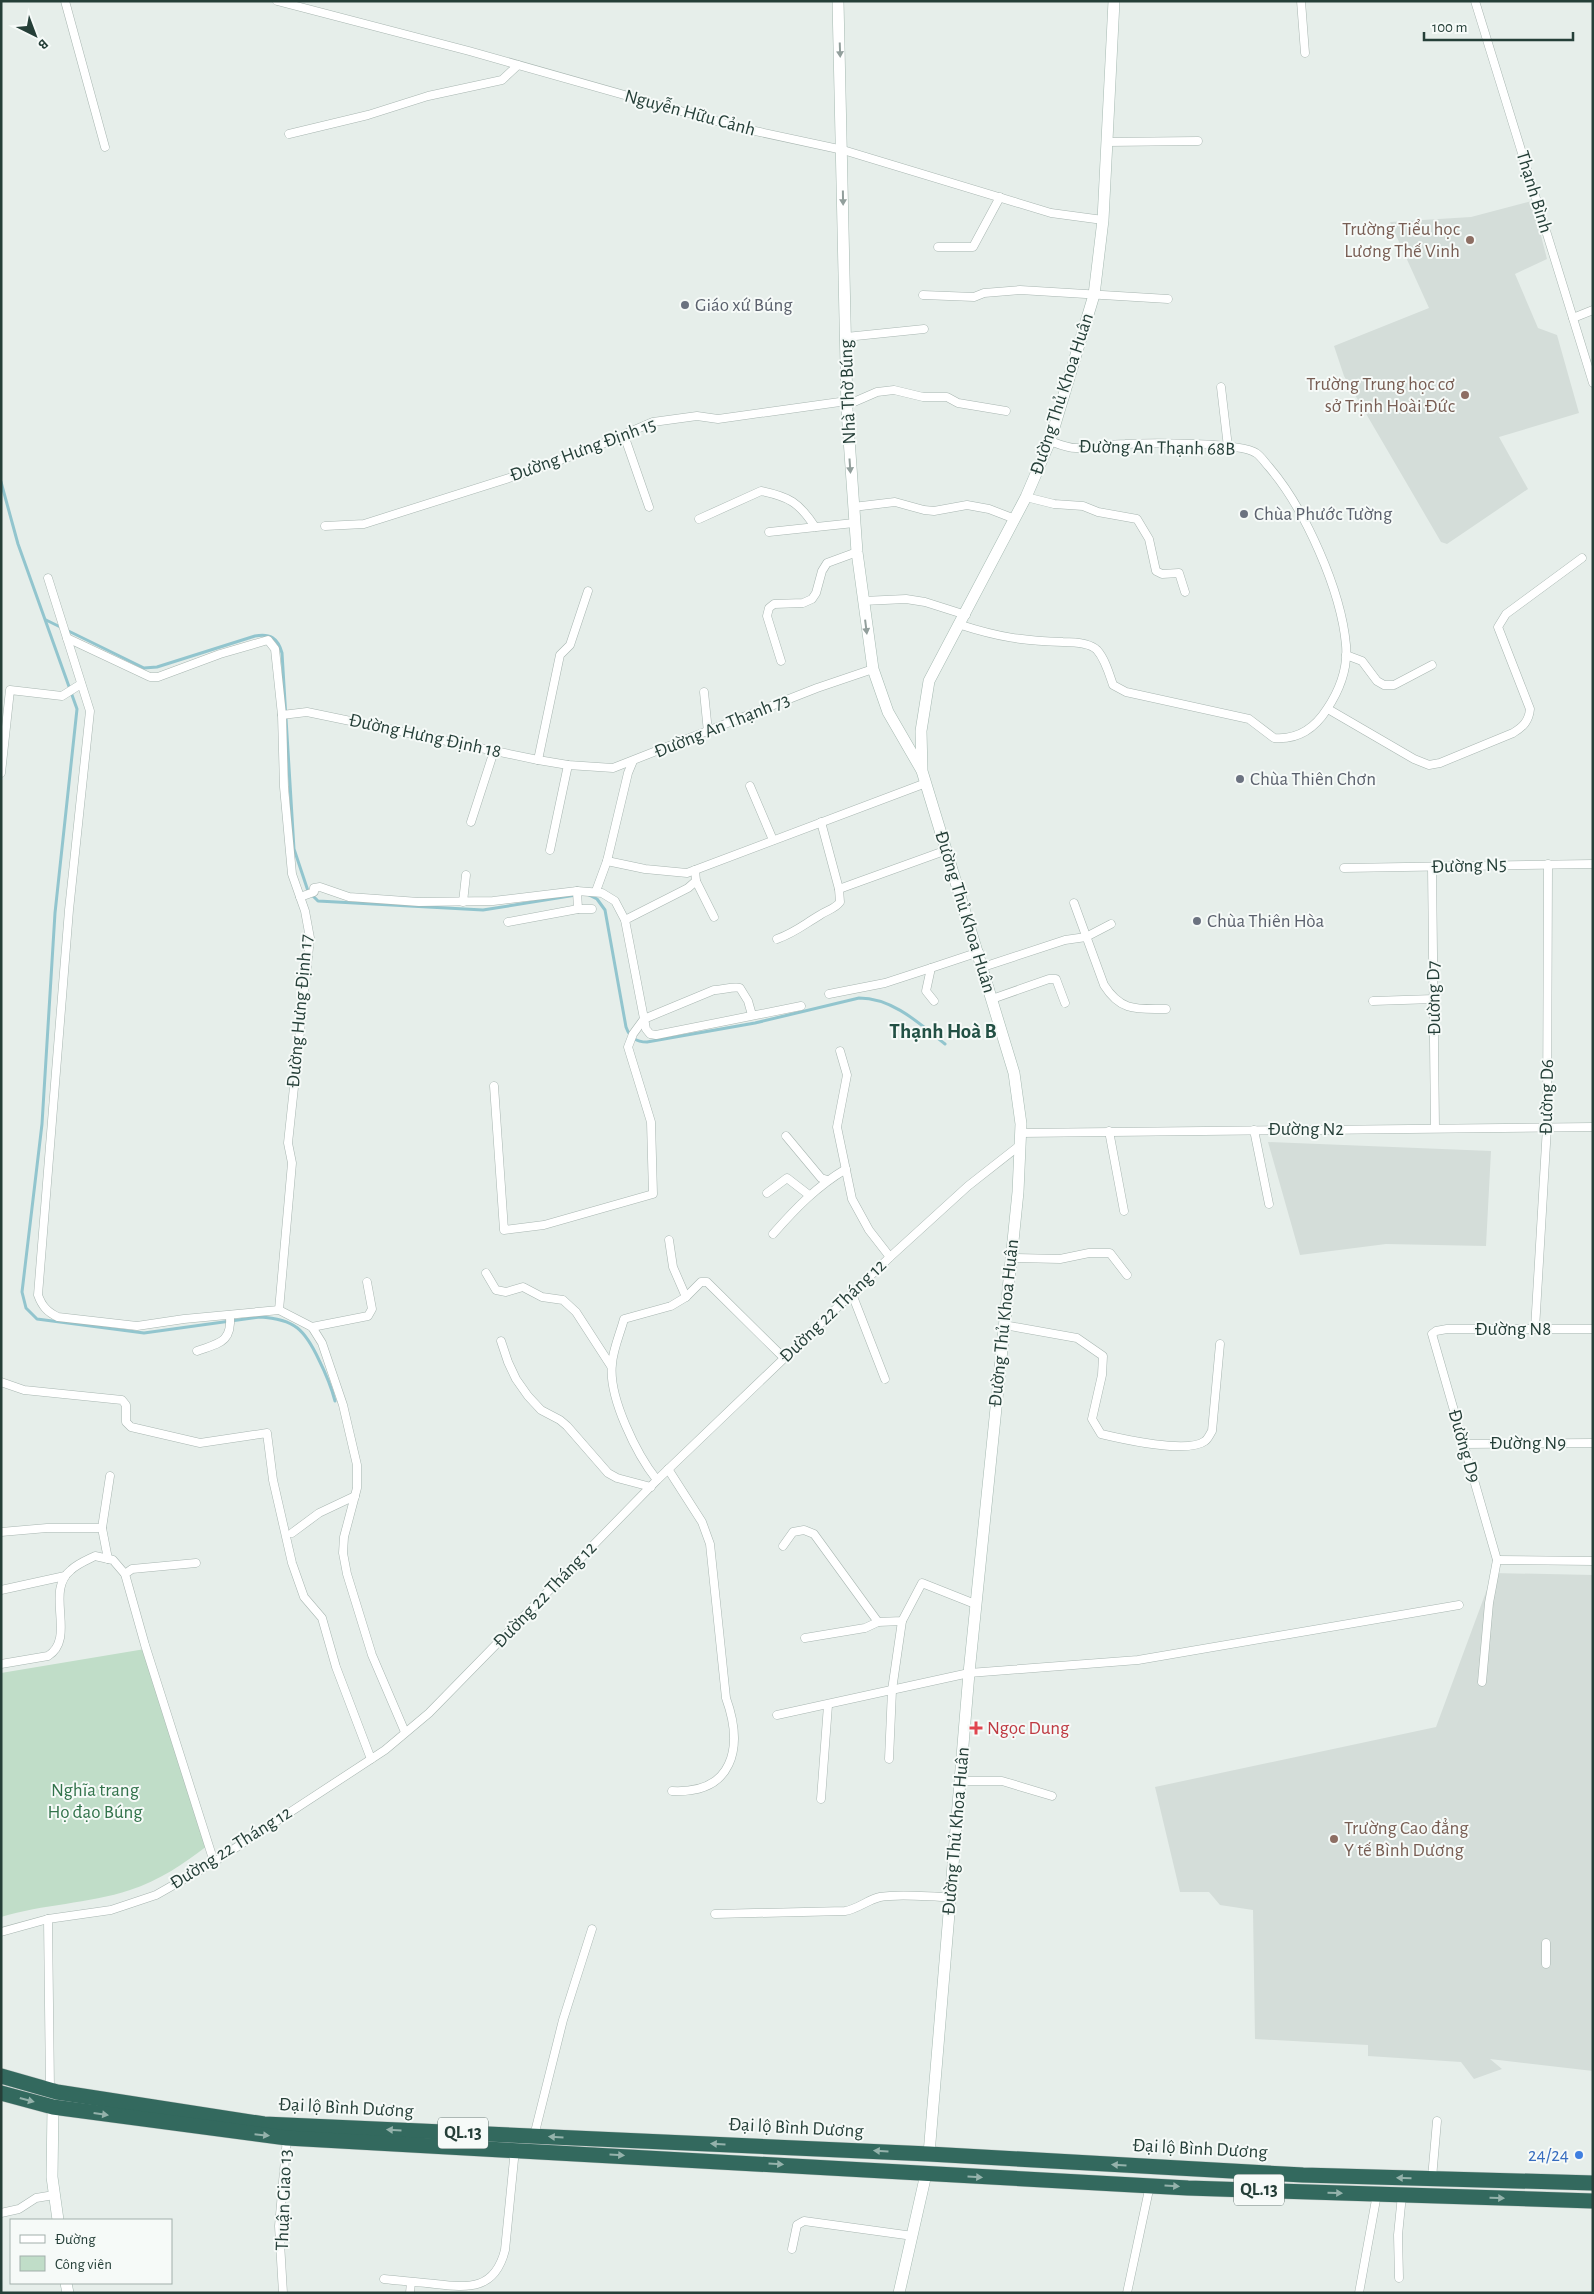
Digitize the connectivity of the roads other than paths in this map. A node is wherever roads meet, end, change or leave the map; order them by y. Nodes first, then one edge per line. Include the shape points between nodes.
1 (65, 1) edge
2 (277, 1) edge
3 (838, 1) edge
4 (1114, 1) edge
5 (1301, 1) edge
6 (1474, 1) edge
7 (1305, 53) dead end
8 (518, 65) junction
9 (289, 134) dead end
10 (1198, 141) dead end
11 (1107, 142) junction
12 (105, 147) dead end
13 (842, 150) junction
14 (1000, 197) junction
15 (1103, 220) junction
16 (938, 247) dead end
17 (924, 295) dead end
18 (1094, 295) junction
19 (1168, 299) dead end
20 (1593, 310) edge
21 (1573, 318) junction
22 (924, 329) dead end
23 (846, 337) junction
24 (1593, 383) edge
25 (1221, 386) dead end
26 (847, 403) junction
27 (1006, 412) dead end
28 (624, 435) junction
29 (1050, 441) junction
30 (1228, 447) junction
31 (1026, 497) junction
32 (649, 507) dead end
33 (853, 507) junction
34 (699, 519) dead end
35 (1015, 519) junction
36 (854, 523) junction
37 (325, 526) dead end
38 (815, 527) junction
39 (769, 532) dead end
40 (857, 552) junction
41 (1582, 558) dead end
42 (48, 578) dead end
43 (588, 591) dead end
44 (1185, 592) dead end
45 (863, 601) junction
46 (964, 620) junction
47 (67, 638) junction
48 (1346, 655) junction
49 (781, 662) dead end
50 (1432, 665) dead end
51 (873, 669) junction
52 (78, 685) junction
53 (6, 689) edge
54 (704, 692) dead end
55 (1328, 709) junction
56 (282, 715) junction
57 (708, 732) junction
58 (494, 751) junction
59 (538, 760) junction
60 (633, 761) junction
61 (568, 765) junction
62 (922, 771) junction
63 (1, 773) edge
64 (926, 783) junction
65 (750, 786) dead end
66 (472, 822) dead end
67 (822, 822) junction
68 (773, 840) junction
69 (550, 850) dead end
70 (947, 850) junction
71 (606, 861) junction
72 (1548, 864) junction
73 (1593, 864) edge
74 (1432, 867) junction
75 (1344, 868) dead end
76 (695, 870) junction
77 (466, 874) dead end
78 (696, 881) junction
79 (839, 889) junction
80 (577, 891) junction
81 (596, 891) junction
82 (300, 897) junction
83 (463, 902) junction
84 (1074, 903) dead end
85 (578, 905) junction
86 (592, 909) dead end
87 (714, 917) dead end
88 (625, 920) junction
89 (508, 922) dead end
90 (1111, 924) dead end
91 (1086, 937) junction
92 (777, 939) dead end
93 (979, 952) junction
94 (983, 966) junction
95 (931, 968) junction
96 (829, 994) dead end
97 (992, 999) junction
98 (1434, 999) junction
99 (934, 1001) dead end
100 (1373, 1001) dead end
101 (1064, 1003) dead end
102 (801, 1006) dead end
103 (1166, 1009) dead end
104 (752, 1015) junction
105 (644, 1019) junction
106 (840, 1051) dead end
107 (494, 1086) dead end
108 (1547, 1127) junction
109 (1593, 1127) edge
110 (1435, 1128) junction
111 (1254, 1130) junction
112 (1109, 1131) junction
113 (1020, 1133) junction
114 (786, 1136) dead end
115 (1019, 1146) junction
116 (846, 1169) junction
117 (827, 1180) junction
118 (767, 1193) dead end
119 (809, 1195) junction
120 (1269, 1204) dead end
121 (1124, 1211) dead end
122 (773, 1234) dead end
123 (670, 1240) dead end
124 (890, 1257) junction
125 (1011, 1258) junction
126 (486, 1273) dead end
127 (1127, 1275) dead end
128 (367, 1282) dead end
129 (852, 1294) junction
130 (686, 1297) junction
131 (279, 1310) junction
132 (230, 1320) junction
133 (1004, 1325) junction
134 (312, 1327) junction
135 (1535, 1329) junction
136 (1593, 1330) edge
137 (1434, 1332) joint
138 (502, 1341) dead end
139 (1220, 1344) dead end
140 (197, 1351) dead end
141 (784, 1358) junction
142 (611, 1366) junction
143 (885, 1379) dead end
144 (1, 1382) edge
145 (1593, 1443) edge
146 (1463, 1444) junction
147 (668, 1469) junction
148 (110, 1476) dead end
149 (657, 1480) junction
150 (651, 1487) junction
151 (355, 1496) junction
152 (102, 1528) junction
153 (1, 1532) edge
154 (292, 1533) dead end
155 (783, 1546) dead end
156 (108, 1559) junction
157 (1498, 1560) junction
158 (1593, 1561) edge
159 (196, 1563) dead end
160 (125, 1574) junction
161 (65, 1576) junction
162 (1, 1590) edge
163 (975, 1604) junction
164 (1459, 1604) dead end
165 (902, 1621) junction
166 (878, 1622) junction
167 (805, 1638) dead end
168 (1, 1664) edge
169 (969, 1673) junction
170 (1482, 1682) dead end
171 (892, 1690) junction
172 (828, 1705) junction
173 (777, 1715) dead end
174 (405, 1732) junction
175 (370, 1759) junction
176 (889, 1759) dead end
177 (960, 1781) junction
178 (672, 1791) dead end
179 (1052, 1796) dead end
180 (821, 1799) dead end
181 (214, 1862) junction
182 (950, 1898) junction
183 (715, 1914) dead end
184 (48, 1919) junction
185 (592, 1930) dead end
186 (1, 1932) edge
187 (1546, 1942) dead end
188 (1546, 1964) dead end
189 (1, 2076) edge
190 (50, 2090) junction
191 (1, 2093) edge
192 (53, 2107) junction
193 (1436, 2121) dead end
194 (534, 2136) junction
195 (287, 2138) junction
196 (515, 2150) junction
197 (929, 2154) junction
198 (926, 2174) junction
199 (1432, 2178) junction
200 (1458, 2179) junction
201 (1593, 2183) edge
202 (1150, 2185) junction
203 (1377, 2194) junction
204 (54, 2195) junction
205 (1402, 2195) junction
206 (1453, 2196) junction
207 (1593, 2201) edge
208 (1, 2213) edge
209 (58, 2219) edge
210 (913, 2236) junction
211 (792, 2248) dead end
212 (1399, 2278) dead end
213 (384, 2279) dead end
214 (411, 2282) junction
215 (471, 2290) edge
216 (283, 2293) edge
217 (410, 2293) edge
218 (900, 2293) edge
219 (1127, 2293) edge
220 (1359, 2293) edge

1 - 12 street
2 - 8 street, Nguyễn Hữu Cảnh
3 -> 13 main road, Nhà Thờ Búng
4 - 11 main road, Đường Thủ Khoa Huân
5 - 7 street
6 - 21 street, Thạnh Bình
8 - 9 street via 502,80 428,96 368,116
8 - 13 street, Nguyễn Hữu Cảnh via 741,128
10 - 11 street
11 - 15 main road, Đường Thủ Khoa Huân
13 - 14 street, Nguyễn Hữu Cảnh
13 -> 23 main road, Nhà Thờ Búng
14 - 15 street, Nguyễn Hữu Cảnh via 1051,213
14 - 16 street via 973,247
15 - 18 main road, Đường Thủ Khoa Huân
17 - 18 street via 974,297 984,292 1020,290
18 - 19 street
18 - 29 main road, Đường Thủ Khoa Huân
20 - 21 street
21 - 24 street, Thạnh Bình
22 - 23 street
23 - 26 main road, Nhà Thờ Búng
25 - 30 street
26 - 27 street, Đường Hưng Định 15 via 877,392 894,390 923,397 947,397 958,403
26 - 28 street, Đường Hưng Định 15 via 718,419 697,416 653,422
26 -> 33 main road, Nhà Thờ Búng
28 - 32 street
28 - 37 street, Đường Hưng Định 15 via 525,473 364,524
29 - 30 street, Đường An Thạnh 68B via 1074,448 1123,444
29 - 31 main road, Đường Thủ Khoa Huân
30 - 48 street, Đường An Thạnh 68B via 1256,452 1284,484 1330,580 1342,620
31 - 35 main road, Đường Thủ Khoa Huân
31 - 44 street via 1138,519 1149,539 1156,571 1179,574
33 - 35 street via 895,502 934,511 967,505
33 - 36 main road, Nhà Thờ Búng
34 - 38 street via 761,491 790,500 804,509
35 - 46 main road, Đường Thủ Khoa Huân
36 - 38 street
36 - 40 main road, Nhà Thờ Búng
38 - 39 street
40 - 45 main road, Nhà Thờ Búng
40 - 49 street via 827,563 812,599 803,603 774,604 770,608 767,616
41 - 55 street via 1506,614 1498,627 1530,708 1523,727 1513,734 1440,763 1429,764 1403,754
42 - 47 street
43 - 59 street via 570,645 560,655
45 - 46 street via 906,599 925,602
45 -> 51 main road, Nhà Thờ Búng
46 - 55 street, Đường An Thạnh 68B via 1011,640 1090,646 1096,649 1105,663 1113,685 1126,692 1249,719 1274,738 1299,735 1309,730
46 - 62 main road, Đường Thủ Khoa Huân via 929,681 921,731
47 - 52 street
47 - 56 street, Đường Hưng Định 17 via 150,677 268,640 275,649
48 - 50 street via 1362,661 1384,685 1394,685
48 - 55 street, Đường An Thạnh 68B via 1337,693
51 - 57 street, Đường An Thạnh 73
51 - 62 main road, Nhà Thờ Búng via 888,712
52 - 53 street via 62,696
52 - 132 street via 90,711 38,1295 45,1309 58,1317 137,1326
53 - 63 street
54 - 57 street
56 - 58 street, Đường Hưng Định 18 via 307,712
56 - 82 street, Đường Hưng Định 17 via 284,788 292,874
57 - 60 street, Đường An Thạnh 73
58 - 59 street, Đường Hưng Định 18
58 - 66 street
59 - 61 street, Đường Hưng Định 18
60 - 61 street, Đường An Thạnh 73 via 613,768
60 - 71 street
61 - 69 street
62 - 64 main road, Đường Thủ Khoa Huân
64 - 67 street
64 - 70 main road, Đường Thủ Khoa Huân
65 - 68 street
67 - 68 street
67 - 79 street
68 - 76 street
70 - 79 street
70 - 93 main road, Đường Thủ Khoa Huân
71 - 76 street via 687,873
71 - 81 street
72 - 73 street, Đường N5
72 - 74 street, Đường N5
72 - 108 street, Đường D6
74 - 75 street, Đường N5
74 - 98 street, Đường D7
76 - 78 street
77 - 83 street
78 - 87 street
78 - 88 street
79 - 92 street via 841,898 837,906 797,931
80 - 81 street
80 - 83 street
80 - 85 street
81 - 88 street via 615,901
82 - 83 street via 320,887 348,897
82 - 131 street, Đường Hưng Định 17 via 306,911 310,938 288,1143 292,1163
84 - 91 street
85 - 86 street
85 - 89 street
88 - 105 street
90 - 91 street
91 - 94 street via 1065,940
91 - 103 street via 1104,985 1115,1001 1137,1009
93 - 94 main road, Đường Thủ Khoa Huân
93 - 95 street
94 - 97 main road, Đường Thủ Khoa Huân
95 - 96 street via 885,983
95 - 99 street via 926,991
97 - 101 street via 1056,979
97 - 113 main road, Đường Thủ Khoa Huân via 1014,1074
98 - 100 street
98 - 110 street, Đường D7
102 - 104 street
104 - 105 street via 656,1035 646,1029
104 - 105 street via 748,1001 736,986 714,990
105 - 107 street via 628,1047 651,1122 652,1194 544,1225 504,1230
106 - 116 street via 847,1075 837,1127
108 - 109 street, Đường N2
108 - 110 street, Đường N2
108 - 135 street, Đường D6
110 - 111 street, Đường N2
111 - 112 street, Đường N2
111 - 120 street
112 - 113 street, Đường N2
112 - 121 street
113 - 115 main road, Đường Thủ Khoa Huân
114 - 117 street via 821,1178
115 - 124 street, Đường 22 Tháng 12 via 968,1186
115 - 125 main road, Đường Thủ Khoa Huân
116 - 117 street
116 - 124 street via 852,1199 860,1216
117 - 119 street
118 - 119 street via 788,1178
119 - 122 street
123 - 130 street via 672,1267
124 - 129 street, Đường 22 Tháng 12
125 - 127 street via 1060,1259 1089,1253 1110,1253
125 - 133 main road, Đường Thủ Khoa Huân
126 - 142 street via 496,1290 506,1292 523,1288 542,1297 563,1300 576,1312
128 - 134 street via 372,1309 368,1316
129 - 141 street, Đường 22 Tháng 12
129 - 143 street
130 - 141 street via 701,1282 706,1282
130 - 142 street via 671,1306 624,1320
131 - 132 street
131 - 134 street
132 - 140 street via 224,1340
133 - 139 street via 1077,1338 1103,1356 1092,1419 1101,1434 1143,1444 1196,1445 1206,1440 1212,1431
133 - 163 main road, Đường Thủ Khoa Huân
134 - 151 street via 322,1343 348,1421 357,1464
135 - 136 street, Đường N8
135 - 137 street, Đường N8 via 1447,1329
137 - 146 street, Đường D9 via 1432,1340
138 - 150 street via 516,1379 541,1410 567,1426 608,1473
141 - 147 street, Đường 22 Tháng 12
142 - 149 street via 618,1410
144 - 175 street via 24,1390 122,1400 126,1405 126,1422 131,1428 196,1442 267,1432 273,1480 292,1563 304,1597 322,1618
145 - 146 street, Đường N9
146 - 157 street, Đường D9
147 - 149 street, Đường 22 Tháng 12
147 - 178 street via 702,1522 710,1544 726,1698 735,1732 734,1749 715,1783 691,1792
148 - 152 street
149 - 150 street, Đường 22 Tháng 12
150 - 174 street, Đường 22 Tháng 12 via 448,1694
151 - 154 street via 319,1513
151 - 174 street via 343,1553 372,1655
152 - 153 street
152 - 156 street
155 - 166 street via 792,1532 804,1530 814,1534
156 - 160 street via 113,1560
156 - 161 street via 95,1556
157 - 158 street
157 - 170 street via 1489,1603
159 - 160 street via 132,1569
160 - 181 street
161 - 162 street
161 - 168 street via 59,1584 60,1639 54,1653
163 - 165 street via 922,1583
163 - 169 main road, Đường Thủ Khoa Huân
164 - 169 street via 1138,1660
165 - 166 street
165 - 171 street
166 - 167 street via 865,1628
169 - 171 street
169 - 177 main road, Đường Thủ Khoa Huân
171 - 172 street
171 - 176 street
172 - 173 street
172 - 180 street
174 - 175 street, Đường 22 Tháng 12
175 - 181 street, Đường 22 Tháng 12
177 - 179 street via 1002,1781
177 - 182 main road, Đường Thủ Khoa Huân
181 - 184 street, Đường 22 Tháng 12 via 156,1895 111,1910
182 - 183 street via 883,1897 872,1899 856,1910 844,1911
182 - 197 main road, Đường Thủ Khoa Huân
184 - 186 street, Đường 22 Tháng 12
184 - 190 street
185 - 194 street via 563,2020
187 - 188 street
189 - 190 highway, Đại lộ Bình Dương / QL.13
194 -> 190 highway, Đại lộ Bình Dương / QL.13 via 264,2124
191 -> 192 highway, Đại lộ Bình Dương / QL.13
192 -> 195 highway, Đại lộ Bình Dương / QL.13
192 - 204 main road
193 - 199 street
197 -> 194 highway, Đại lộ Bình Dương / QL.13
195 - 196 highway, Đại lộ Bình Dương / QL.13
195 - 216 street, Thuận Giao 13 via 279,2226
196 -> 198 highway, Đại lộ Bình Dương / QL.13
196 - 215 street via 503,2257 492,2275
197 - 198 highway
199 -> 197 highway, Đại lộ Bình Dương / QL.13
198 -> 202 highway, Đại lộ Bình Dương / QL.13
198 - 210 main road
199 - 200 highway, Đại lộ Bình Dương / QL.13
200 - 201 highway, Đại lộ Bình Dương / QL.13
200 - 206 highway
202 -> 203 highway, Đại lộ Bình Dương / QL.13
202 - 219 street
203 - 205 highway, Đại lộ Bình Dương / QL.13
203 - 220 street
204 - 208 street via 36,2198 18,2209
204 - 209 main road
205 - 206 highway, Đại lộ Bình Dương / QL.13
205 - 212 street via 1398,2234
206 -> 207 highway, Đại lộ Bình Dương / QL.13
210 - 211 street via 804,2221 797,2225
210 - 218 main road
213 - 214 street
214 - 215 street
214 - 217 street

